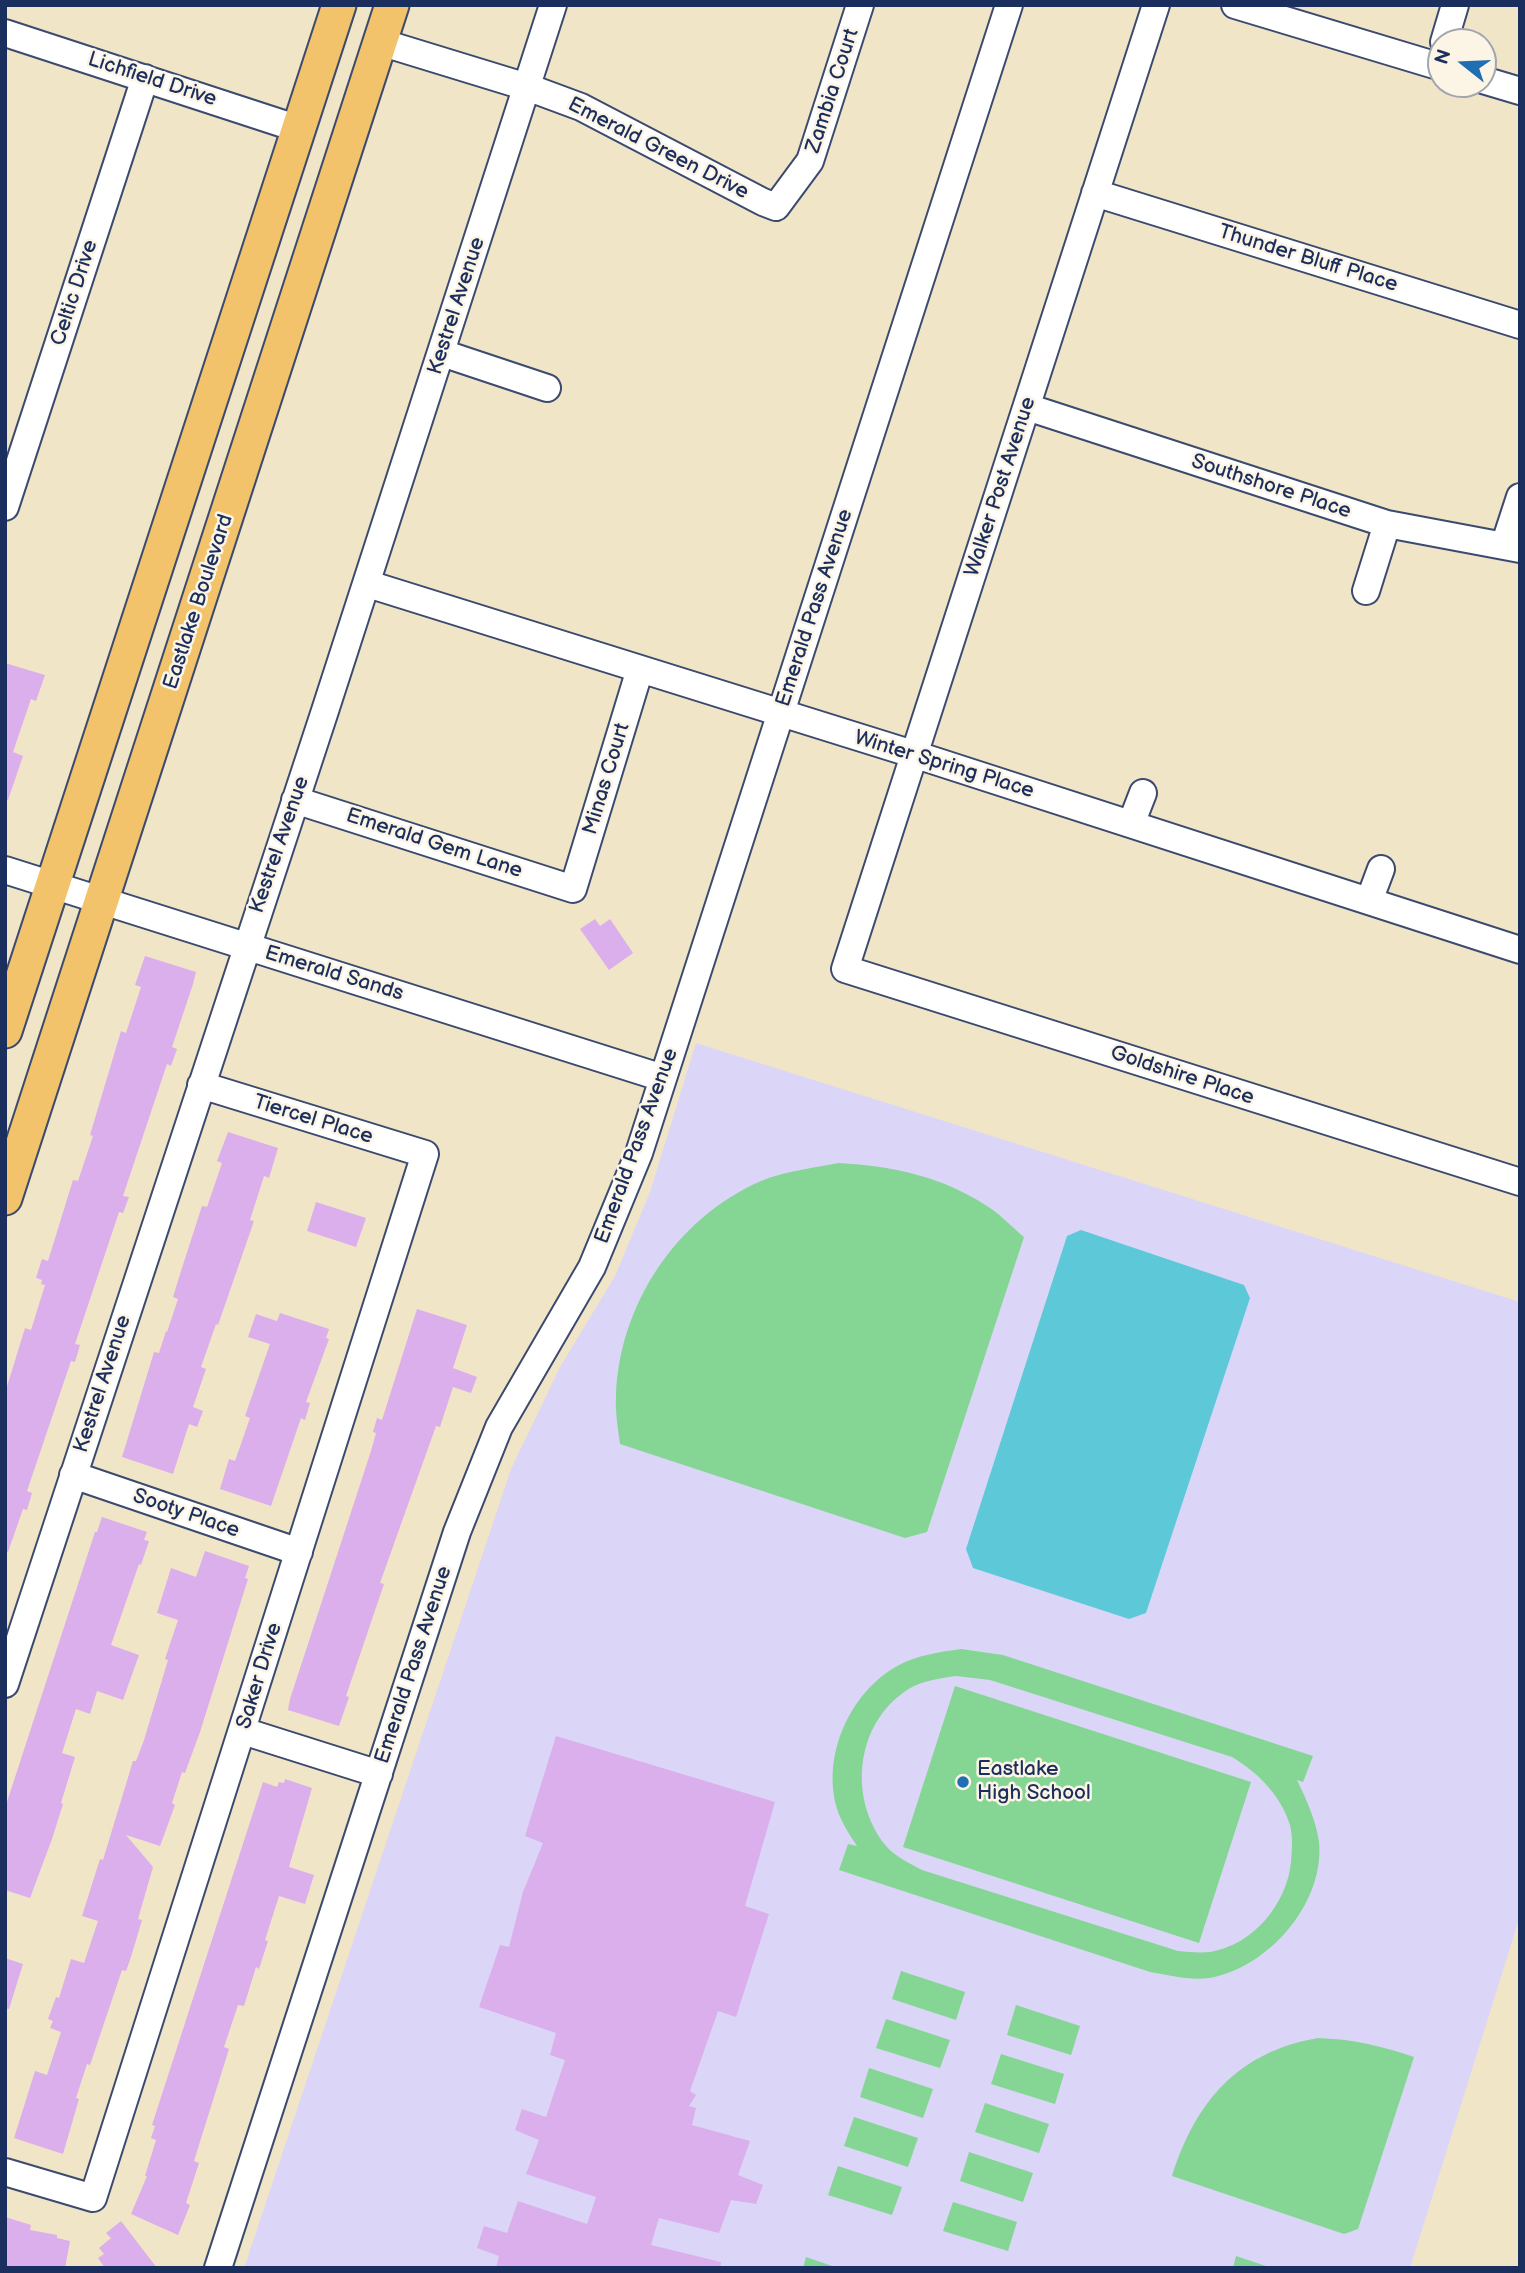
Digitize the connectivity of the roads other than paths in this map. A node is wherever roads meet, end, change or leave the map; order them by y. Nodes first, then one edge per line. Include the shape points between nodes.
1 (339, 5) edge
2 (392, 5) edge
3 (553, 5) edge
4 (860, 5) edge
5 (1009, 5) edge
6 (1156, 5) edge
7 (1235, 5) edge
8 (1455, 5) edge
9 (1449, 28) edge
10 (5, 33) edge
11 (380, 42) junction
12 (1427, 53) edge
13 (145, 78) junction
14 (1497, 84) edge
15 (527, 88) junction
16 (1520, 91) edge
17 (299, 129) junction
18 (1095, 193) junction
19 (776, 207) joint
20 (1520, 325) edge
21 (442, 353) junction
22 (547, 388) dead end
23 (1027, 407) junction
24 (7, 496) edge
25 (1520, 497) edge
26 (1387, 524) junction
27 (1512, 547) edge
28 (368, 584) junction
29 (1366, 591) dead end
30 (640, 669) junction
31 (780, 714) junction
32 (914, 755) junction
33 (1143, 793) dead end
34 (295, 800) junction
35 (1131, 824) junction
36 (1381, 869) dead end
37 (5, 870) edge
38 (53, 886) junction
39 (573, 889) joint
40 (1369, 901) junction
41 (102, 902) junction
42 (246, 947) junction
43 (1520, 950) edge
44 (845, 969) joint
45 (5, 1031) edge
46 (663, 1078) junction
47 (201, 1085) junction
48 (425, 1154) joint
49 (1520, 1182) edge
50 (5, 1198) edge
51 (74, 1475) junction
52 (299, 1552) junction
53 (5, 1684) edge
54 (243, 1731) junction
55 (379, 1774) junction
56 (5, 2172) edge
57 (218, 2268) edge

1 - 17 main road
2 - 11 main road, Eastlake Boulevard
3 - 15 street, Kestrel Avenue
4 - 19 street, Zambia Court via 810,161
5 - 31 street, Emerald Pass Avenue
6 - 18 street, Walker Post Avenue
7 - 12 street
8 - 9 street
10 - 13 street, Lichfield Drive
11 - 15 street, Emerald Green Drive
11 - 41 main road, Eastlake Boulevard
13 - 17 street, Lichfield Drive
13 - 24 street, Celtic Drive
14 - 16 street
15 - 19 street, Emerald Green Drive via 581,107
15 - 21 street, Kestrel Avenue
17 - 38 main road
18 - 20 street, Thunder Bluff Place
18 - 23 street, Walker Post Avenue
21 - 22 street
21 - 28 street, Kestrel Avenue
23 - 26 street, Southshore Place
23 - 32 street, Walker Post Avenue
25 - 27 street
26 - 27 street, Southshore Place
26 - 29 street
28 - 30 street, Winter Spring Place
28 - 34 street, Kestrel Avenue
30 - 31 street, Winter Spring Place
30 - 39 street, Minas Court
31 - 32 street, Winter Spring Place
31 - 46 street, Emerald Pass Avenue
32 - 35 street, Winter Spring Place
32 - 44 street, Walker Post Avenue
33 - 35 street
34 - 39 street, Emerald Gem Lane
34 - 42 street, Kestrel Avenue
35 - 40 street, Winter Spring Place
36 - 40 street
37 - 38 street, Emerald Sands
38 - 41 street, Emerald Sands
38 - 45 main road
40 - 43 street, Winter Spring Place
41 - 42 street, Emerald Sands
41 - 50 main road, Eastlake Boulevard
42 - 46 street, Emerald Sands
42 - 47 street, Kestrel Avenue
44 - 49 street, Goldshire Place
46 - 55 street, Emerald Pass Avenue via 639,1153 592,1267 499,1427 457,1532
47 - 48 street, Tiercel Place
47 - 51 street, Kestrel Avenue
48 - 52 street, Saker Drive
51 - 52 street, Sooty Place
51 - 53 street, Kestrel Avenue
52 - 54 street, Saker Drive
54 - 55 street
54 - 56 street, Saker Drive via 93,2198
55 - 57 street, Emerald Pass Avenue

